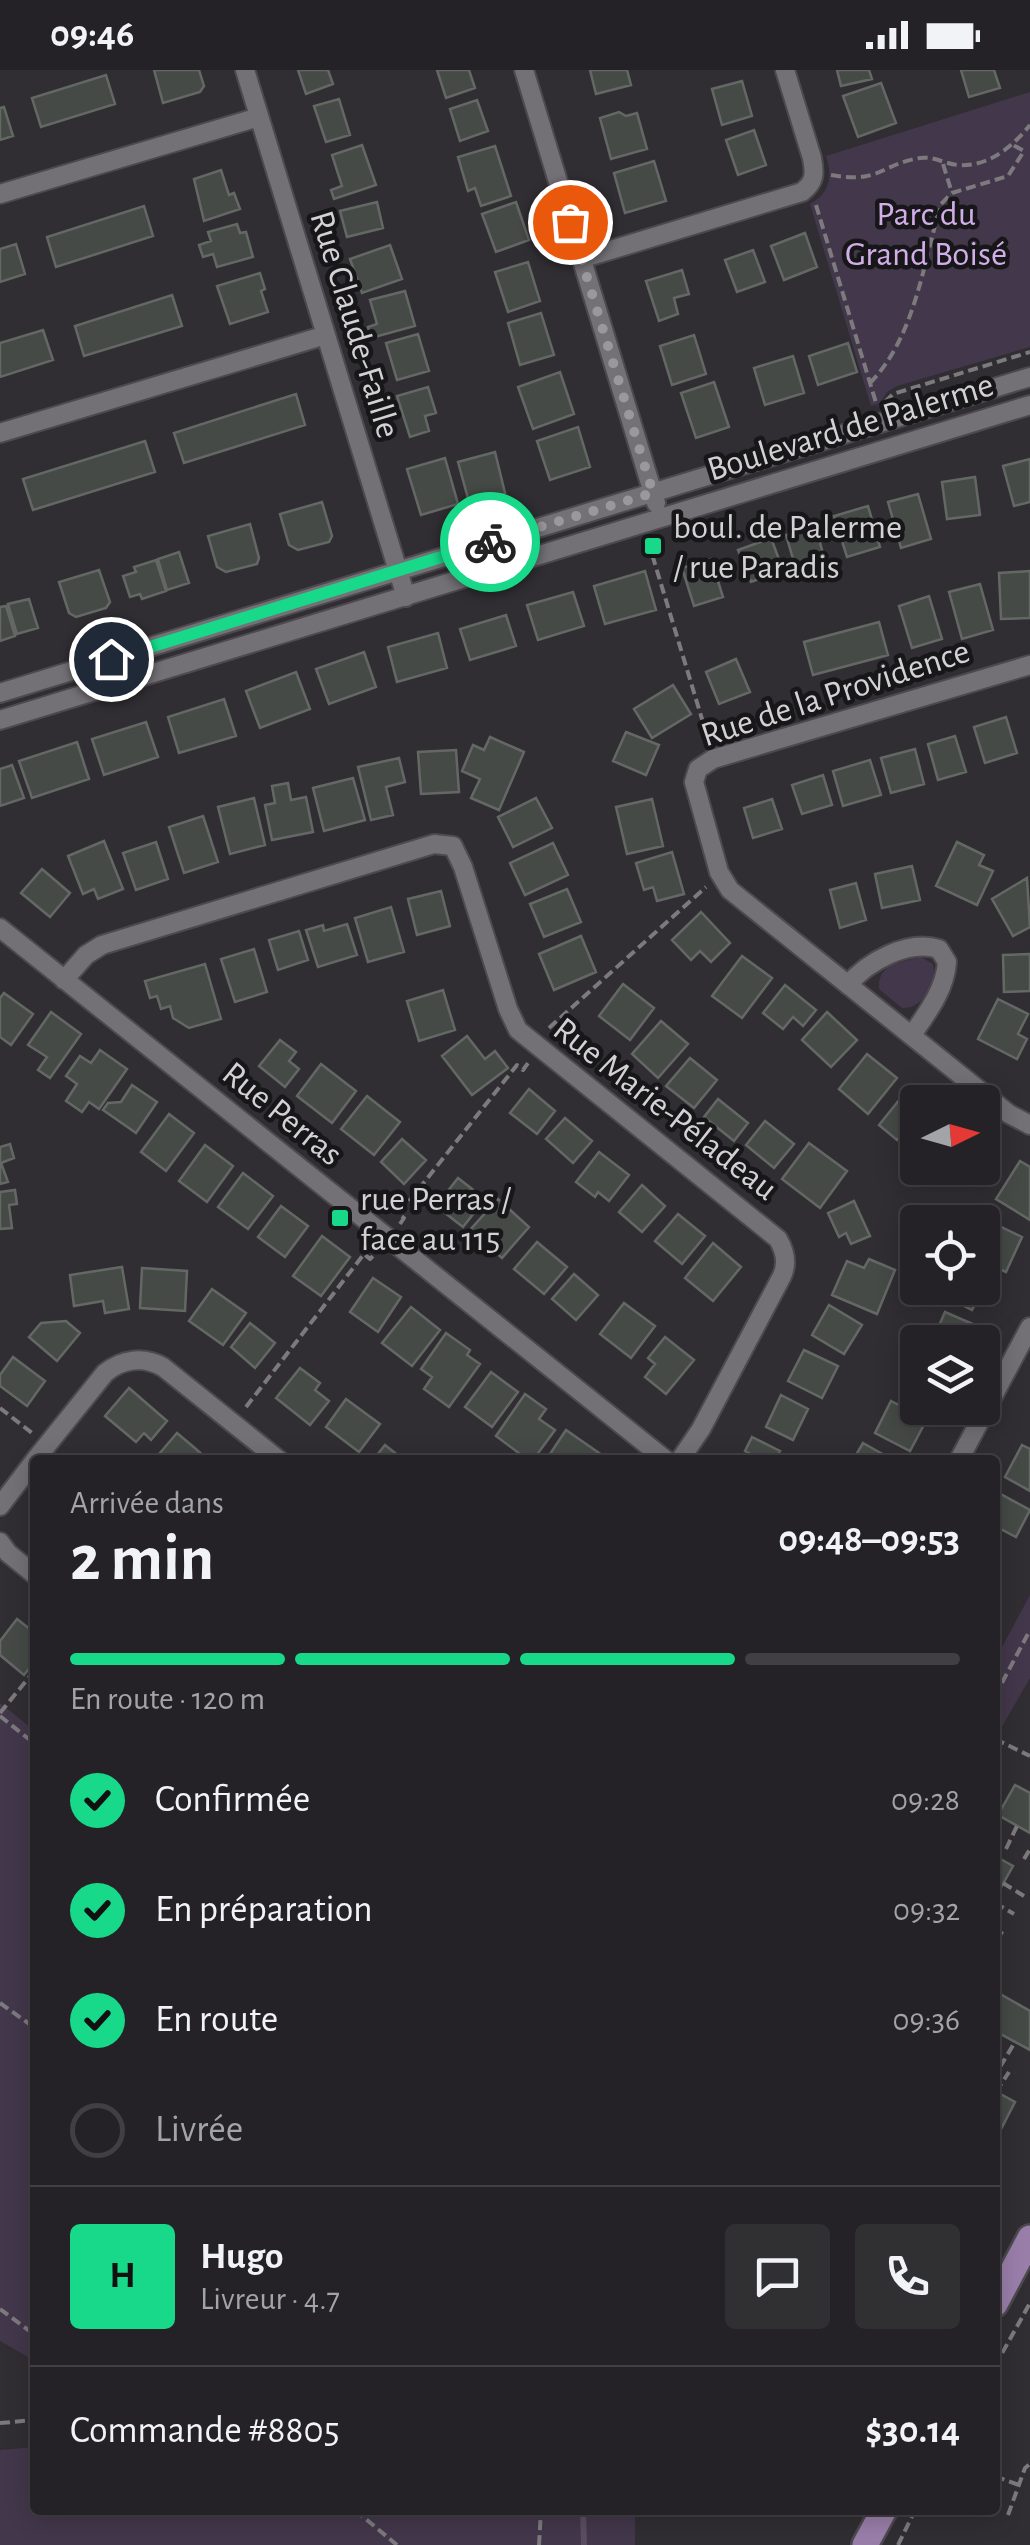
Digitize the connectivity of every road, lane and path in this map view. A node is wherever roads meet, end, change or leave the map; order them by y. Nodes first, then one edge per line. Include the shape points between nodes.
1 (245, 70) edge
2 (524, 70) edge
3 (785, 70) edge
4 (259, 117) junction
5 (1030, 125) edge
6 (1013, 145) junction
7 (942, 161) junction
8 (831, 175) dead end
9 (810, 186) junction
10 (952, 193) junction
11 (0, 194) edge
12 (582, 259) junction
13 (326, 335) junction
14 (1030, 352) edge
15 (1030, 377) edge
16 (870, 383) junction
17 (884, 404) dead end
18 (1030, 404) edge
19 (877, 406) dead end
20 (0, 433) edge
21 (653, 493) junction
22 (660, 518) junction
23 (648, 541) dead end
24 (397, 571) junction
25 (406, 597) junction
26 (1030, 666) edge
27 (0, 693) edge
28 (0, 720) edge
29 (710, 746) dead end
30 (710, 884) dead end
31 (0, 928) edge
32 (64, 980) junction
33 (848, 985) junction
34 (543, 1034) dead end
35 (912, 1034) junction
36 (531, 1060) dead end
37 (1030, 1125) edge
38 (397, 1227) dead end
39 (380, 1248) dead end
40 (1030, 1327) edge
41 (0, 1408) edge
42 (243, 1412) dead end
43 (35, 1435) dead end
44 (39, 1455) edge
45 (272, 1455) edge
46 (660, 1455) edge
47 (683, 1455) edge
48 (962, 1455) edge
49 (30, 1467) edge
50 (0, 1506) edge
51 (0, 1542) edge
52 (30, 1571) edge
53 (1030, 1630) edge
54 (30, 1676) edge
55 (1000, 1679) edge
56 (1004, 1679) junction
57 (1000, 1687) edge
58 (0, 1715) edge
59 (30, 1740) edge
60 (1000, 1741) edge
61 (1030, 1756) edge
62 (1017, 1826) dead end
63 (1006, 1849) dead end
64 (1030, 1849) edge
65 (1024, 1859) dead end
66 (1003, 1883) dead end
67 (1024, 1896) dead end
68 (1000, 1906) edge
69 (1014, 1914) dead end
70 (1000, 1932) edge
71 (1003, 1934) dead end
72 (0, 2003) edge
73 (30, 2024) edge
74 (1015, 2042) dead end
75 (1000, 2067) dead end
76 (1009, 2072) dead end
77 (1000, 2086) edge
78 (1030, 2238) edge
79 (1000, 2295) edge
80 (1030, 2302) edge
81 (0, 2309) edge
82 (30, 2331) edge
83 (1000, 2357) edge
84 (30, 2420) edge
85 (0, 2423) edge
86 (1030, 2465) edge
87 (1000, 2478) edge
88 (1020, 2485) junction
89 (361, 2515) edge
90 (541, 2515) edge
91 (881, 2515) edge
92 (913, 2515) edge
93 (1008, 2515) dead end
94 (397, 2545) edge
95 (538, 2545) edge
96 (865, 2545) edge
97 (898, 2545) edge

1 - 4 street, Rue Claude-Faille
2 - 12 street
3 - 9 street via 812,158
4 - 11 street
4 - 13 street, Rue Claude-Faille
5 - 6 path
6 - 7 path via 968,164
6 - 10 path via 1024,151 1008,176
7 - 8 path via 922,158 864,179
7 - 10 path
9 - 12 street
9 - 16 path
10 - 16 path via 941,204 906,326
12 - 21 street
13 - 20 street
13 - 24 street, Rue Claude-Faille
14 - 17 path via 893,394
15 - 21 street, Boulevard de Palerme
16 - 19 path
18 - 22 street, Boulevard de Palerme
21 - 22 street
21 - 24 street, Boulevard de Palerme
22 - 25 street, Boulevard de Palerme
23 - 29 path
24 - 25 street, Rue Claude-Faille
24 - 27 street, Boulevard de Palerme
25 - 28 street, Boulevard de Palerme
26 - 33 street, Rue de la Providence via 698,769 695,790 726,884
30 - 34 path
31 - 32 street, Rue Perras
32 - 46 street, Rue Perras
32 - 47 street, Rue Marie-Péladeau via 102,945 434,844 453,846 518,1030 782,1245 785,1270
33 - 35 street, Rue de la Providence
33 - 35 street via 876,960 922,946 939,949 947,962 944,982
35 - 37 street, Rue de la Providence
36 - 38 path via 522,1070 517,1065 399,1214 404,1218
39 - 42 path via 370,1259 364,1254
40 - 48 street
41 - 43 path
44 - 45 street via 105,1373 135,1360 163,1367
49 - 50 street
51 - 52 street
53 - 56 path
54 - 58 path
55 - 56 path
56 - 57 path
58 - 59 path
60 - 61 path
62 - 63 path
64 - 65 path
66 - 67 path
68 - 69 path
70 - 71 path
72 - 73 path
74 - 75 path
76 - 77 path
78 - 79 main road
80 - 83 path
81 - 82 path
84 - 85 path
86 - 88 path
87 - 88 path
88 - 93 path
89 - 94 path
90 - 95 path
91 - 96 main road
92 - 97 path

